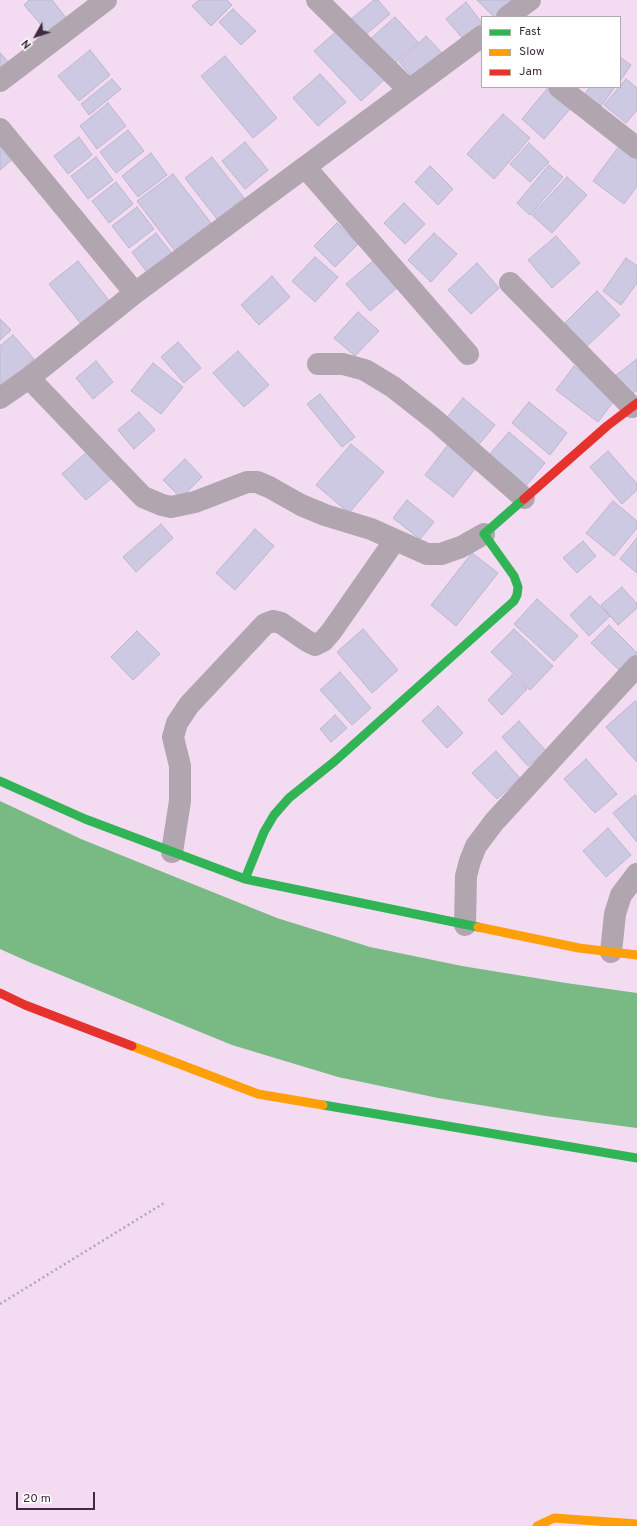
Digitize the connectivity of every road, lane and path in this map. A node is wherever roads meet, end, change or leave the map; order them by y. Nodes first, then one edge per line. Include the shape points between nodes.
1 (106, 0) edge
2 (317, 0) edge
3 (530, 0) edge
4 (508, 16) edge
5 (481, 37) edge
6 (0, 81) edge
7 (560, 88) edge
8 (409, 90) junction
9 (0, 129) edge
10 (637, 148) edge
11 (305, 167) junction
12 (510, 283) dead end
13 (135, 293) junction
14 (468, 354) dead end
15 (318, 364) dead end
16 (29, 378) junction
17 (0, 398) edge
18 (635, 405) edge
19 (524, 498) junction
20 (484, 534) junction
21 (395, 540) junction
22 (637, 666) edge
23 (0, 781) edge
24 (172, 852) junction
25 (637, 874) edge
26 (246, 879) junction
27 (465, 925) junction
28 (611, 952) junction
29 (637, 955) edge
30 (0, 993) edge
31 (637, 1158) edge
32 (164, 1203) dead end
33 (0, 1304) edge
34 (637, 1524) edge
35 (537, 1526) edge

1 - 6 street
2 - 8 street
3 - 4 street
5 - 8 street
7 - 10 street
8 - 11 street
9 - 13 street
11 - 13 street
11 - 14 street
12 - 18 street
13 - 16 street
15 - 19 street via 343,364 365,370 393,387
16 - 17 street
16 - 21 street via 134,488 152,502 171,507 195,502 247,482 257,482 300,505 371,529
18 - 19 street via 606,426
19 - 20 street
20 - 21 street via 461,547 441,554 427,554
20 - 26 street via 514,576 518,587 514,601 289,798 274,815 264,832
21 - 24 street via 323,641 314,645 281,623 273,621 256,634 189,705 177,724 173,737 180,766 180,801
22 - 27 street via 494,822 476,846 466,876
23 - 24 street via 85,819
24 - 26 street
25 - 28 street via 621,895
26 - 27 street
27 - 28 street
28 - 29 street
30 - 31 street via 25,1005 258,1094
32 - 33 path
34 - 35 street via 554,1518

